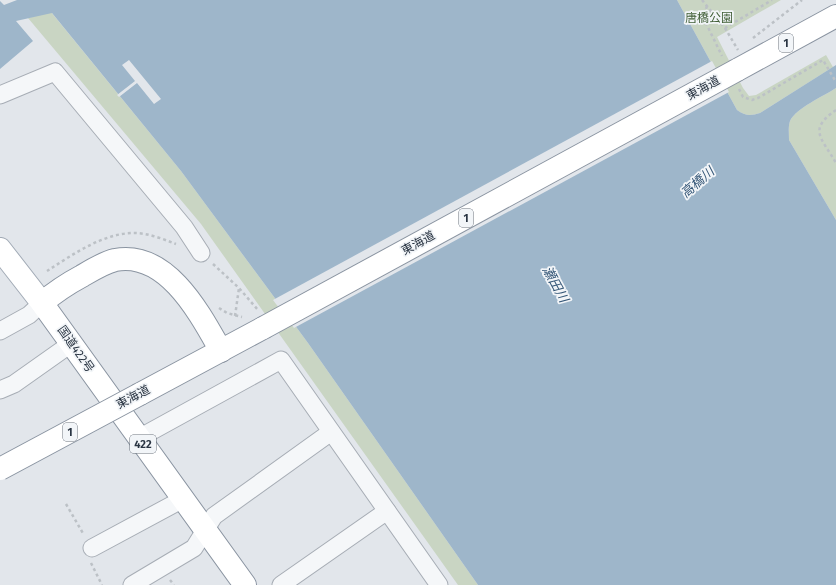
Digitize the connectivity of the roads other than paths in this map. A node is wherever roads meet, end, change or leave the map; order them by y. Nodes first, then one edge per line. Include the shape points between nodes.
1 (836, 16) edge
2 (0, 95) edge
3 (0, 249) edge
4 (201, 253) dead end
5 (42, 303) junction
6 (0, 331) edge
7 (72, 343) junction
8 (221, 351) junction
9 (0, 390) edge
10 (116, 406) junction
11 (331, 432) junction
12 (139, 438) junction
13 (0, 469) edge
14 (183, 498) junction
15 (387, 511) junction
16 (206, 530) junction
17 (92, 548) dead end
18 (132, 585) edge
19 (245, 585) edge
20 (281, 585) edge
21 (439, 585) edge

1 - 8 main road, 東海道 / 1, bridge via 737,56
2 - 4 street via 55,72 184,227
3 - 5 main road, 国道422号
5 - 6 street via 29,315
5 - 7 main road, 国道422号 / 422
5 - 8 main road via 60,288 114,260 130,259 147,263 162,272 185,294
7 - 9 street via 14,384
7 - 10 main road, 国道422号 / 422
8 - 13 main road, 東海道 / 1, bridge
10 - 12 main road, 国道422号 / 422
10 - 13 street
11 - 12 street via 281,360
11 - 15 street
11 - 16 street via 214,516
12 - 14 main road, 国道422号 / 422
14 - 16 main road, 国道422号 / 422
14 - 17 street
15 - 20 street
15 - 21 street
16 - 18 street via 194,548
16 - 19 main road, 国道422号 / 422

